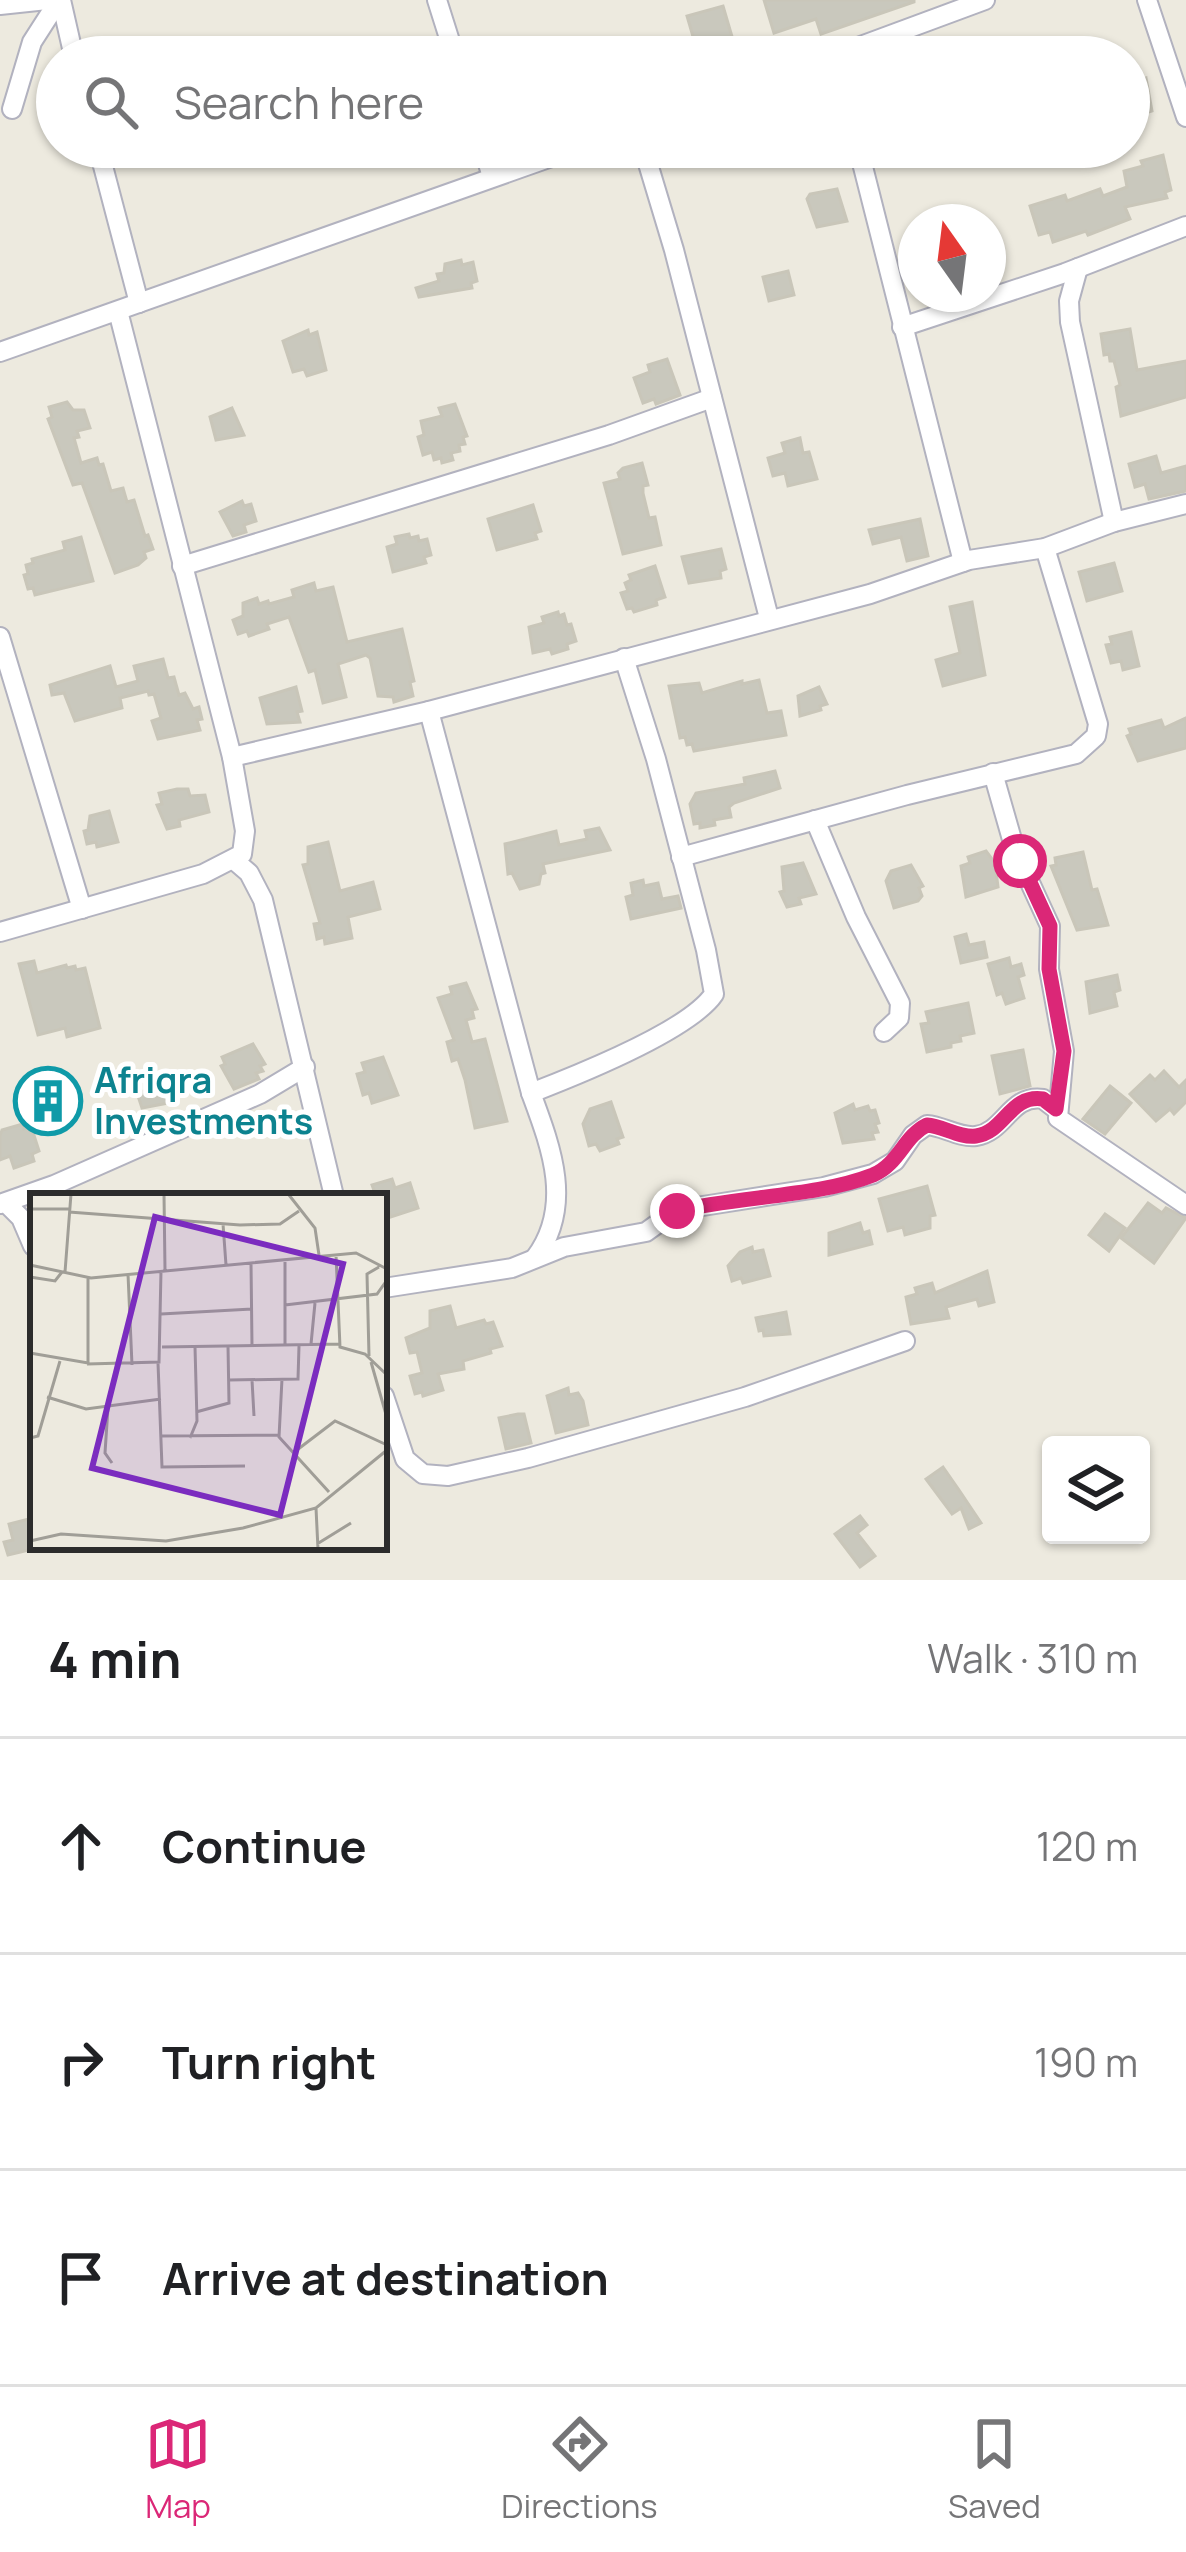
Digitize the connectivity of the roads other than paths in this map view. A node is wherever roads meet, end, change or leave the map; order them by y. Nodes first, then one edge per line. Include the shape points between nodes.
1 (47, 0) edge
2 (60, 0) edge
3 (436, 0) edge
4 (985, 0) edge
5 (1147, 0) edge
6 (0, 5) edge
7 (69, 36) edge
8 (448, 36) edge
9 (888, 36) edge
10 (12, 110) dead end
11 (1186, 117) edge
12 (104, 168) edge
13 (489, 168) edge
14 (518, 168) edge
15 (649, 168) edge
16 (863, 168) edge
17 (492, 177) junction
18 (1186, 226) edge
19 (1078, 268) junction
20 (139, 303) junction
21 (118, 311) junction
22 (902, 327) junction
23 (0, 352) edge
24 (712, 398) junction
25 (1186, 504) edge
26 (1114, 522) junction
27 (1046, 548) junction
28 (963, 562) junction
29 (182, 566) junction
30 (769, 618) junction
31 (0, 638) edge
32 (625, 658) junction
33 (429, 711) junction
34 (232, 757) junction
35 (993, 773) junction
36 (815, 820) junction
37 (681, 857) junction
38 (235, 861) junction
39 (82, 909) junction
40 (0, 932) edge
41 (884, 1031) dead end
42 (305, 1066) junction
43 (531, 1094) junction
44 (1056, 1109) junction
45 (1186, 1176) edge
46 (333, 1193) edge
47 (1178, 1199) edge
48 (3, 1203) edge
49 (30, 1239) edge
50 (535, 1258) junction
51 (387, 1288) edge
52 (905, 1340) dead end
53 (387, 1405) edge

1 - 6 street
2 - 7 street
2 - 10 street via 32,42
3 - 8 street
4 - 9 street
5 - 11 street
12 - 20 street
13 - 17 street
14 - 17 street
15 - 24 street
16 - 22 street
17 - 20 street
18 - 19 street
19 - 22 street
19 - 26 street via 1070,322
20 - 21 street
21 - 23 street
21 - 29 street
22 - 28 street
24 - 29 street
24 - 30 street
25 - 26 street
26 - 27 street
27 - 28 street
27 - 35 street via 1094,703 1096,736 1076,754
28 - 30 street
29 - 34 street
30 - 32 street
31 - 39 street
32 - 33 street
32 - 37 street
33 - 34 street
33 - 43 street
34 - 38 street via 244,831
35 - 36 street
35 - 44 street via 1015,850 1050,926 1064,1051
36 - 37 street
36 - 41 street via 900,1003 899,1018
37 - 43 street via 713,994 673,1026
38 - 39 street
38 - 42 street via 263,900
39 - 40 street
42 - 46 street
42 - 48 street via 260,1094
43 - 50 street via 556,1170 551,1229
44 - 47 street via 1064,1125
44 - 50 street via 1027,1099 972,1136 927,1125 873,1174 690,1208 642,1234
45 - 47 street
48 - 49 street
50 - 51 street
52 - 53 street via 766,1390 448,1476 423,1474 405,1459

